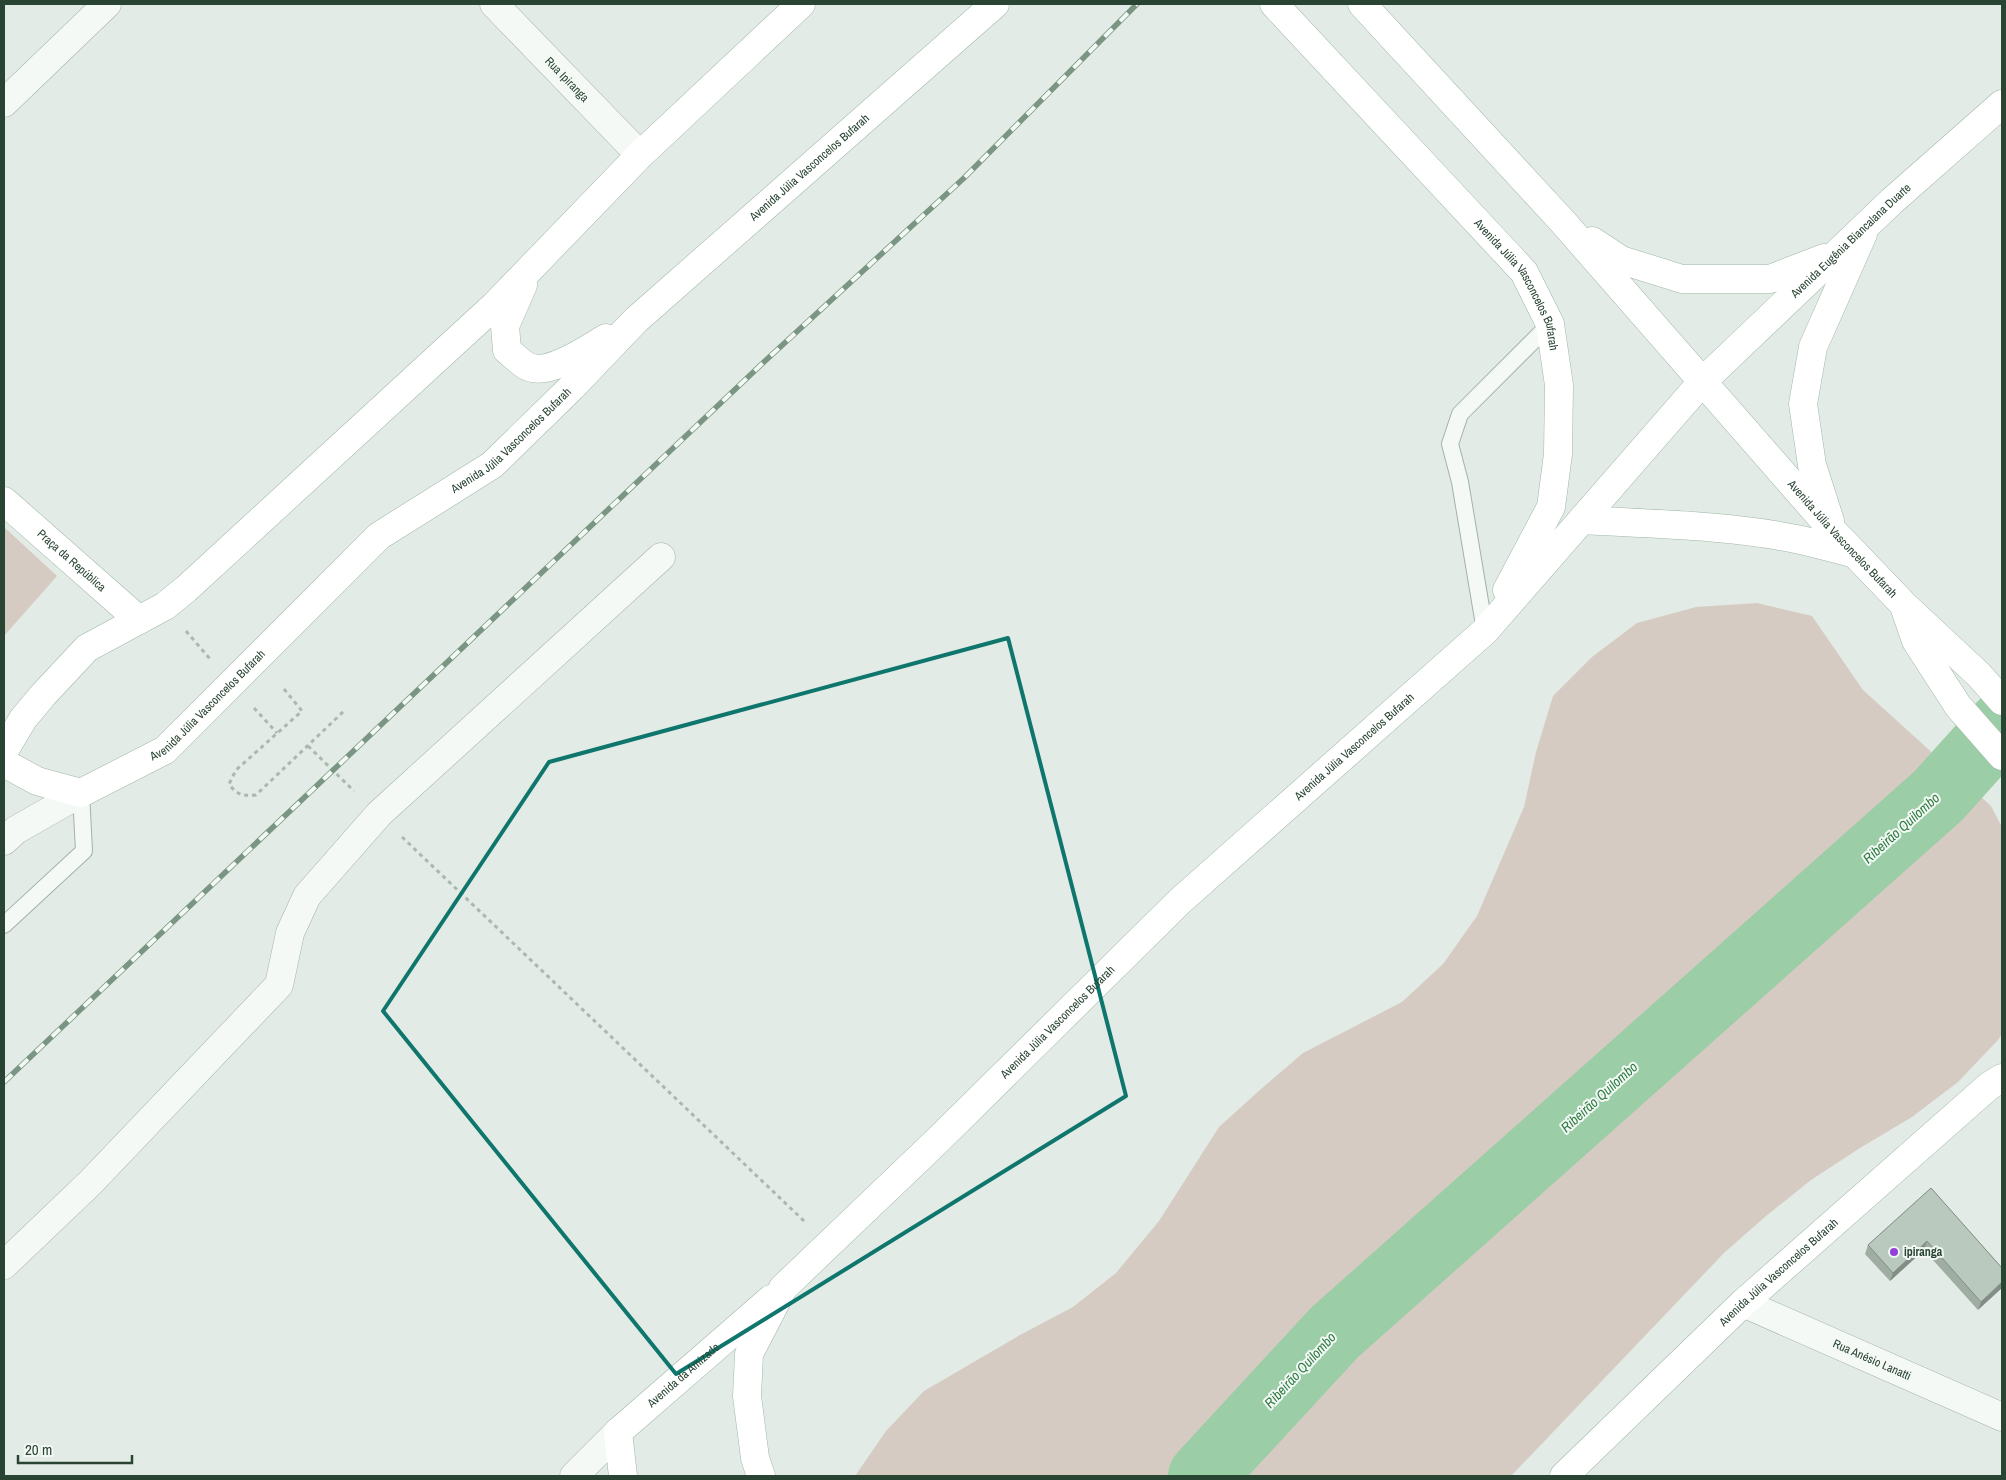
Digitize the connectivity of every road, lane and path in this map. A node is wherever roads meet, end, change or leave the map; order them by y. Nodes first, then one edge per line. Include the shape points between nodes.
1 (107, 4) edge
2 (494, 4) edge
3 (801, 4) edge
4 (995, 4) edge
5 (1274, 4) edge
6 (1362, 4) edge
7 (4, 103) edge
8 (2002, 104) edge
9 (640, 155) junction
10 (1563, 222) junction
11 (1868, 223) junction
12 (1835, 254) junction
13 (537, 262) junction
14 (636, 320) junction
15 (1550, 324) junction
16 (1702, 382) junction
17 (7, 511) edge
18 (1582, 520) junction
19 (1834, 532) junction
20 (1855, 554) junction
21 (661, 557) dead end
22 (1904, 605) junction
23 (165, 606) junction
24 (139, 620) junction
25 (1485, 631) junction
26 (231, 684) junction
27 (284, 689) dead end
28 (2002, 701) edge
29 (344, 711) dead end
30 (308, 746) junction
31 (4, 751) edge
32 (2002, 756) edge
33 (4, 762) edge
34 (81, 793) junction
35 (379, 814) junction
36 (4, 841) edge
37 (4, 925) edge
38 (2002, 1078) edge
39 (829, 1244) junction
40 (4, 1266) edge
41 (783, 1288) junction
42 (1743, 1303) junction
43 (2002, 1417) edge
44 (618, 1432) junction
45 (574, 1476) edge
46 (623, 1476) edge
47 (761, 1476) edge
48 (1564, 1476) edge

1 - 7 street
2 - 9 street, Rua Ipiranga
3 - 9 main road
4 - 14 main road, Avenida Júlia Vasconcelos Bufarah
5 - 15 main road, Avenida Júlia Vasconcelos Bufarah via 1524,272
6 - 10 main road, Avenida Júlia Vasconcelos Bufarah
8 - 11 main road, Avenida Eugênia Biancalana Duarte
9 - 13 main road
10 - 12 main road via 1621,260 1682,280 1770,279
10 - 16 main road, Avenida Júlia Vasconcelos Bufarah
11 - 12 main road, Avenida Eugênia Biancalana Duarte
11 - 19 main road via 1813,347 1803,404 1812,465
12 - 16 main road, Avenida Eugênia Biancalana Duarte
13 - 14 main road via 505,326 508,350 526,367 550,369
13 - 23 main road via 494,306
14 - 26 main road, Avenida Júlia Vasconcelos Bufarah via 492,465 379,536
15 - 25 main road, Avenida Júlia Vasconcelos Bufarah via 1559,385 1558,454 1551,507
15 - 25 lane via 1460,414 1450,444 1460,482
16 - 18 main road, Avenida Júlia Vasconcelos Bufarah
16 - 19 main road, Avenida Júlia Vasconcelos Bufarah
17 - 24 main road, Praça da República
18 - 20 main road via 1755,533
18 - 25 main road, Avenida Júlia Vasconcelos Bufarah
19 - 20 main road, Avenida Júlia Vasconcelos Bufarah
20 - 22 main road, Avenida Júlia Vasconcelos Bufarah
21 - 35 street
22 - 28 main road, Avenida Júlia Vasconcelos Bufarah
22 - 32 main road, Avenida Júlia Vasconcelos Bufarah via 1916,641 1958,706
23 - 24 main road
23 - 26 path
24 - 31 main road via 88,648 23,719
25 - 39 main road, Avenida Júlia Vasconcelos Bufarah via 1180,902
26 - 34 main road, Avenida Júlia Vasconcelos Bufarah via 165,750
27 - 30 path via 302,711 236,770 229,784 237,794 256,795
29 - 30 path
30 - 35 path
33 - 34 main road via 37,781
34 - 36 street, Avenida Júlia Vasconcelos Bufarah via 16,830
34 - 37 lane via 84,851
35 - 39 path
35 - 40 street via 307,896 290,933 279,985 90,1183
38 - 42 main road, Avenida Júlia Vasconcelos Bufarah
39 - 41 main road, Avenida Júlia Vasconcelos Bufarah
41 - 44 main road, Avenida da Amizade
41 - 47 main road, Avenida Júlia Vasconcelos Bufarah via 749,1354 747,1396 755,1458
42 - 43 street, Rua Anésio Lanatti
42 - 48 main road, Avenida Júlia Vasconcelos Bufarah
44 - 45 street
44 - 46 main road

